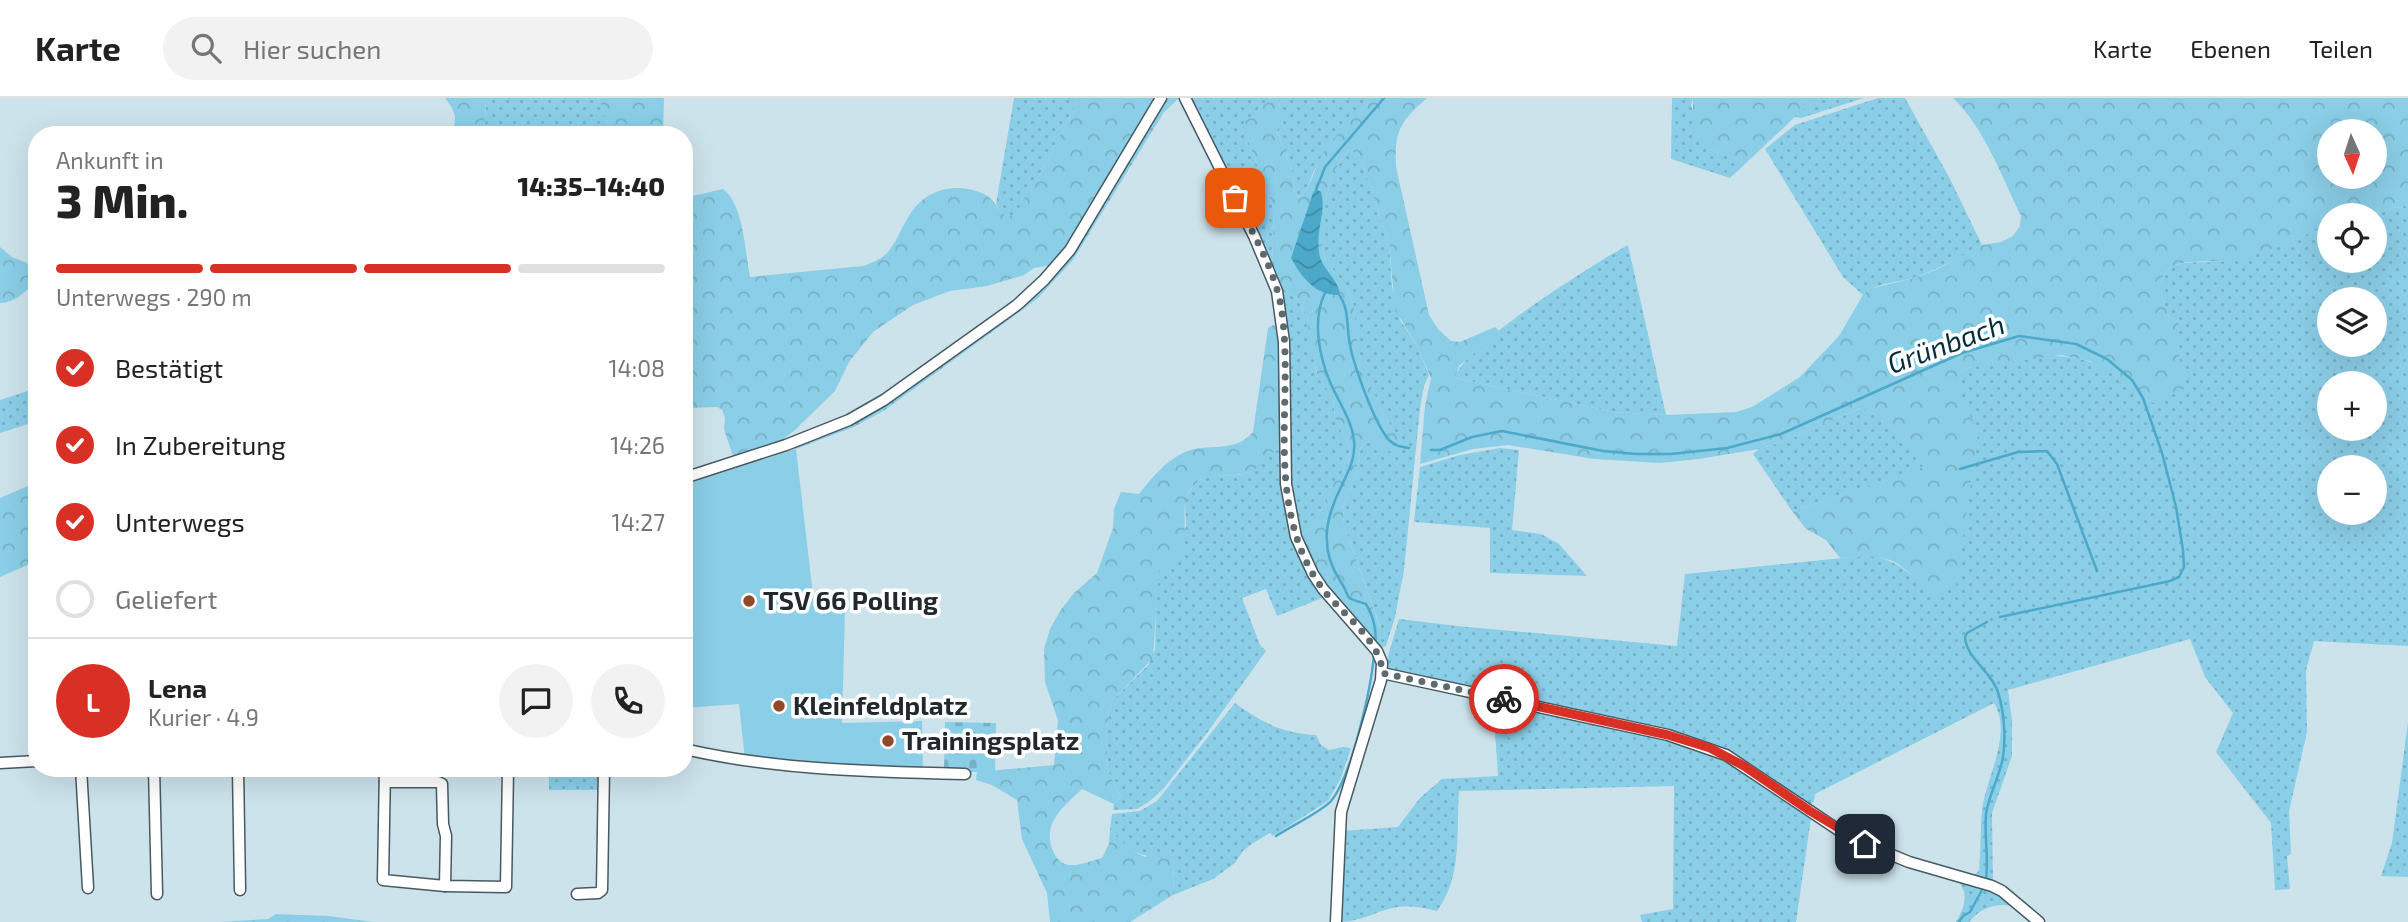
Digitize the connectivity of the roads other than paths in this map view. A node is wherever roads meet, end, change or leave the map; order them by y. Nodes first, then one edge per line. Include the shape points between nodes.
1 (1161, 98) edge
2 (1185, 98) edge
3 (693, 475) edge
4 (1382, 673) junction
5 (693, 751) edge
6 (28, 761) edge
7 (0, 763) edge
8 (965, 774) dead end
9 (82, 777) edge
10 (154, 777) edge
11 (237, 777) edge
12 (385, 777) edge
13 (508, 777) edge
14 (604, 777) edge
15 (385, 782) junction
16 (444, 886) junction
17 (88, 888) dead end
18 (240, 890) dead end
19 (157, 894) dead end
20 (577, 894) dead end
21 (1336, 922) edge
22 (2039, 922) edge

1 - 3 street via 1070,250 1031,293 884,400 849,419
2 - 4 street via 1277,291 1284,342 1286,484 1296,537 1313,574 1374,647
4 - 21 street via 1341,812
4 - 22 street via 1710,748 1846,835 1909,862 2002,891
5 - 8 street via 807,767
6 - 7 street
9 - 17 street
10 - 19 street
11 - 18 street
12 - 15 street
13 - 16 street via 506,887
14 - 20 street via 602,890
15 - 16 street via 383,880
15 - 16 street via 442,784

